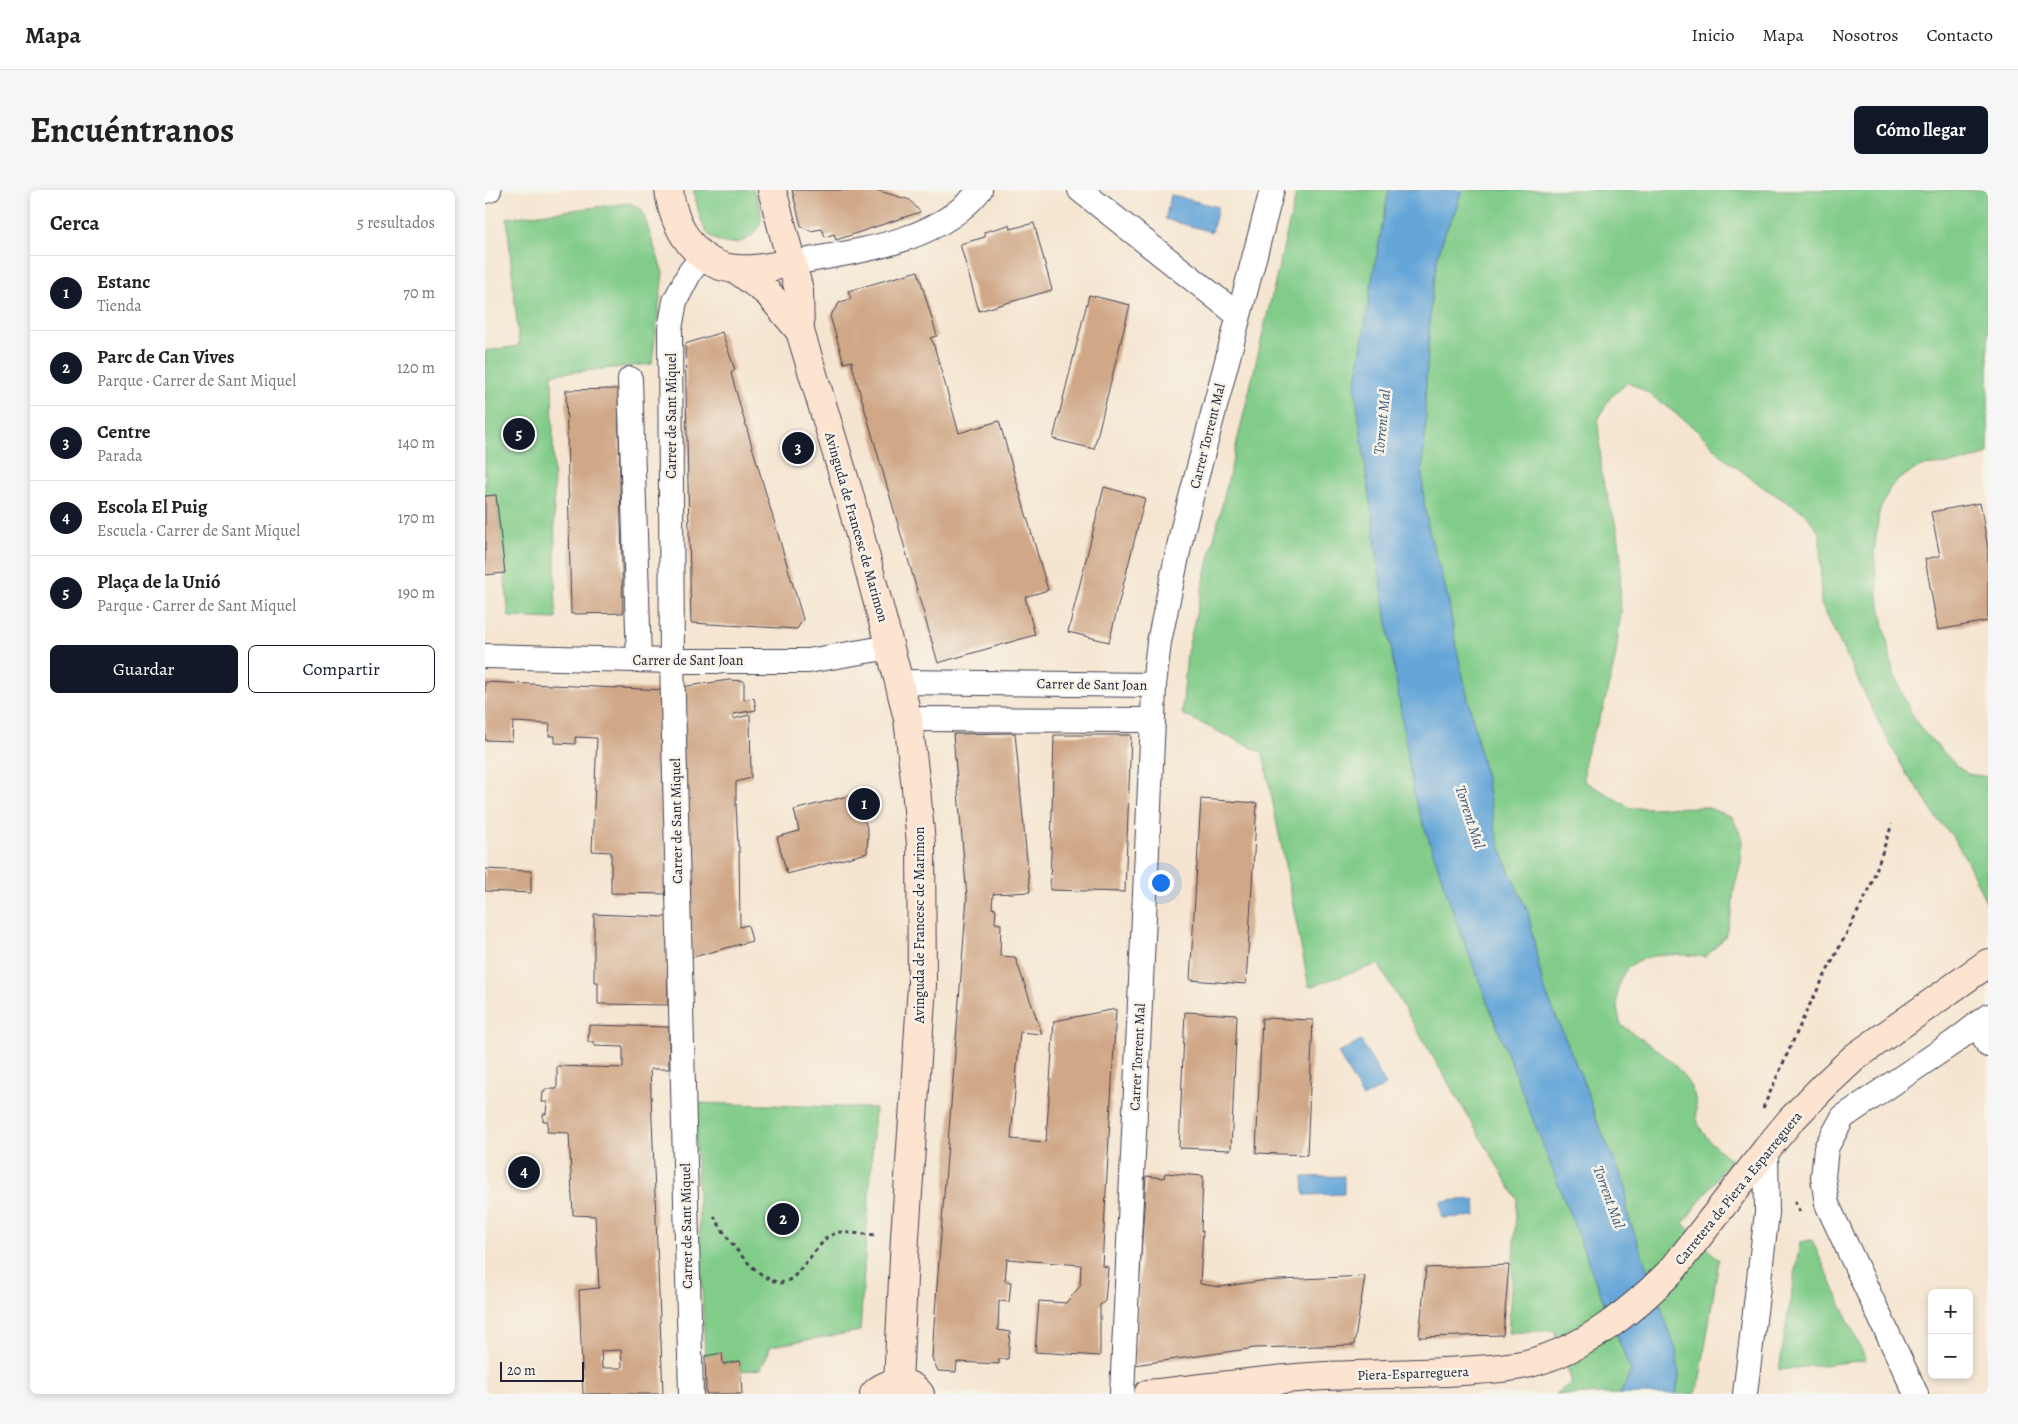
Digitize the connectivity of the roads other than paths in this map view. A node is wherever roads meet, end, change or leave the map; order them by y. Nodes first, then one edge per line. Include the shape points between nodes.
1 (489, 190) edge
2 (669, 190) edge
3 (772, 190) edge
4 (980, 190) edge
5 (1081, 190) edge
6 (1272, 190) edge
7 (485, 191) edge
8 (702, 257) junction
9 (791, 263) junction
10 (737, 270) junction
11 (1238, 315) junction
12 (801, 331) junction
13 (631, 379) dead end
14 (890, 647) junction
15 (485, 656) edge
16 (639, 660) junction
17 (671, 661) junction
18 (899, 682) junction
19 (1154, 685) junction
20 (908, 719) junction
21 (1153, 720) junction
22 (1988, 964) edge
23 (1983, 1020) edge
24 (1988, 1046) edge
25 (1766, 1150) junction
26 (1557, 1354) joint
27 (907, 1391) edge
28 (691, 1394) edge
29 (1121, 1394) edge
30 (1148, 1394) edge
31 (1745, 1394) edge
32 (1916, 1394) edge

1 - 7 street
2 - 8 main road via 688,243
3 - 9 main road, Avinguda de Francesc de Marimon
4 - 9 street via 958,210 924,231 842,255
5 - 11 street
6 - 11 street, Carrer Torrent Mal
8 - 10 main road
8 - 17 street, Carrer de Sant Miquel via 675,301 670,329
9 - 10 main road
9 - 12 main road, Avinguda de Francesc de Marimon via 799,290
10 - 12 main road, Avinguda de Francesc de Marimon via 768,292
11 - 19 street, Carrer Torrent Mal via 1183,528 1159,642
12 - 14 main road, Avinguda de Francesc de Marimon
13 - 16 street
14 - 17 street, Carrer de Sant Joan via 808,661
14 - 18 main road, Avinguda de Francesc de Marimon
15 - 16 street, Carrer de Sant Joan
16 - 17 street, Carrer de Sant Joan
17 - 28 street, Carrer de Sant Miquel
18 - 19 street, Carrer de Sant Joan
18 - 20 main road, Avinguda de Francesc de Marimon
19 - 21 street, Carrer de Sant Joan
20 - 21 street
20 - 27 main road, Avinguda de Francesc de Marimon via 921,844 922,986 905,1237
21 - 29 street, Carrer Torrent Mal
22 - 25 main road, Carretera de Piera a Esparreguera via 1935,998 1855,1057 1790,1121
23 - 24 street
23 - 32 street via 1843,1117 1826,1148 1823,1177 1827,1204
25 - 26 main road, Carretera de Piera a Esparreguera via 1673,1269 1632,1308 1606,1327
25 - 31 street via 1767,1213
26 - 30 main road, Piera-Esparreguera via 1529,1364 1493,1369 1324,1376

